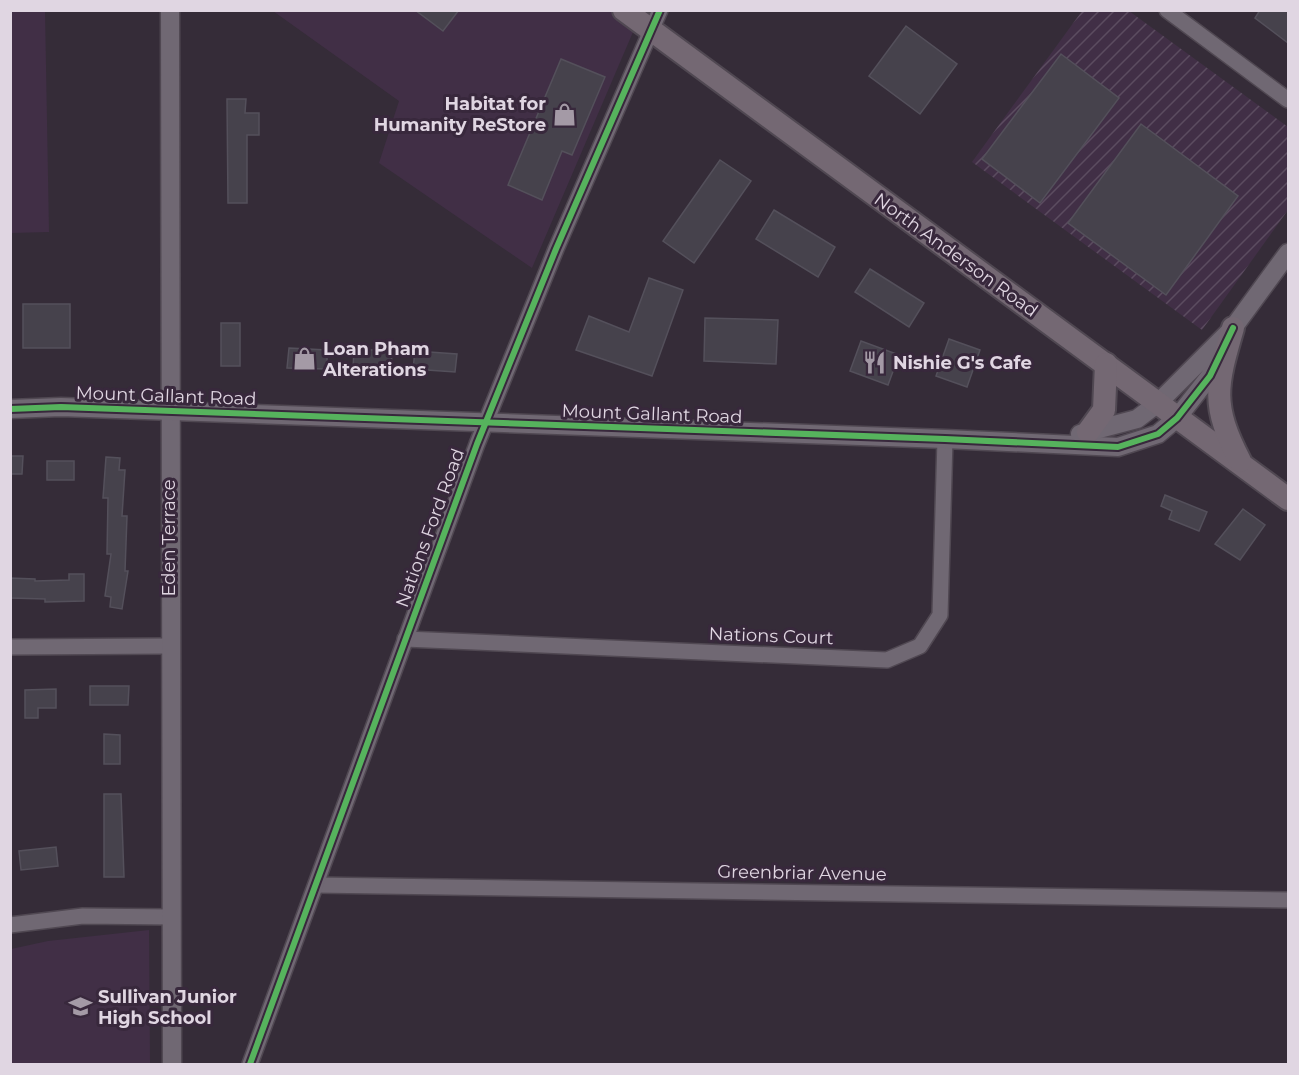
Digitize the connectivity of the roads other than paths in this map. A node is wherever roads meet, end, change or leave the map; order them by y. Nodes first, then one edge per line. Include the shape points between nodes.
1 (170, 10) edge
2 (624, 10) edge
3 (1167, 10) edge
4 (655, 20) edge
5 (1288, 100) edge
6 (1288, 253) edge
7 (1233, 328) junction
8 (1106, 364) junction
9 (1158, 404) junction
10 (10, 409) edge
11 (169, 412) junction
12 (1177, 418) junction
13 (486, 423) junction
14 (1088, 432) junction
15 (945, 438) junction
16 (1056, 443) junction
17 (1242, 465) junction
18 (1288, 499) edge
19 (405, 639) junction
20 (170, 645) junction
21 (10, 647) edge
22 (316, 885) junction
23 (1288, 900) edge
24 (171, 917) junction
25 (10, 925) edge
26 (172, 1065) edge
27 (250, 1065) edge

1 - 11 street, Eden Terrace
2 - 4 main road, North Anderson Road
3 - 5 street
4 - 8 main road, North Anderson Road
4 - 13 street, Nations Ford Road
6 - 7 street, Mount Gallant Road
7 - 9 street, Mount Gallant Road
7 - 12 street, Mount Gallant Road via 1210,376
7 - 17 main road via 1217,396 1227,437
8 - 9 main road, North Anderson Road
8 - 14 main road via 1104,410
9 - 12 main road, North Anderson Road
9 - 14 street, Mount Gallant Road via 1137,418
10 - 11 street, Mount Gallant Road via 62,406
11 - 13 street, Mount Gallant Road
11 - 20 street, Eden Terrace
12 - 16 street, Mount Gallant Road via 1158,434 1132,445
12 - 17 main road, North Anderson Road
13 - 15 street, Mount Gallant Road
13 - 19 street, Nations Ford Road
14 - 16 street, Mount Gallant Road
15 - 16 street, Mount Gallant Road
15 - 19 street, Nations Court via 940,615 920,646 887,660
17 - 18 main road, North Anderson Road
19 - 22 street, Nations Ford Road
20 - 21 street
20 - 24 street, Eden Terrace
22 - 23 street, Greenbriar Avenue
22 - 27 street, Nations Ford Road
24 - 25 street via 83,916
24 - 26 street, Eden Terrace

